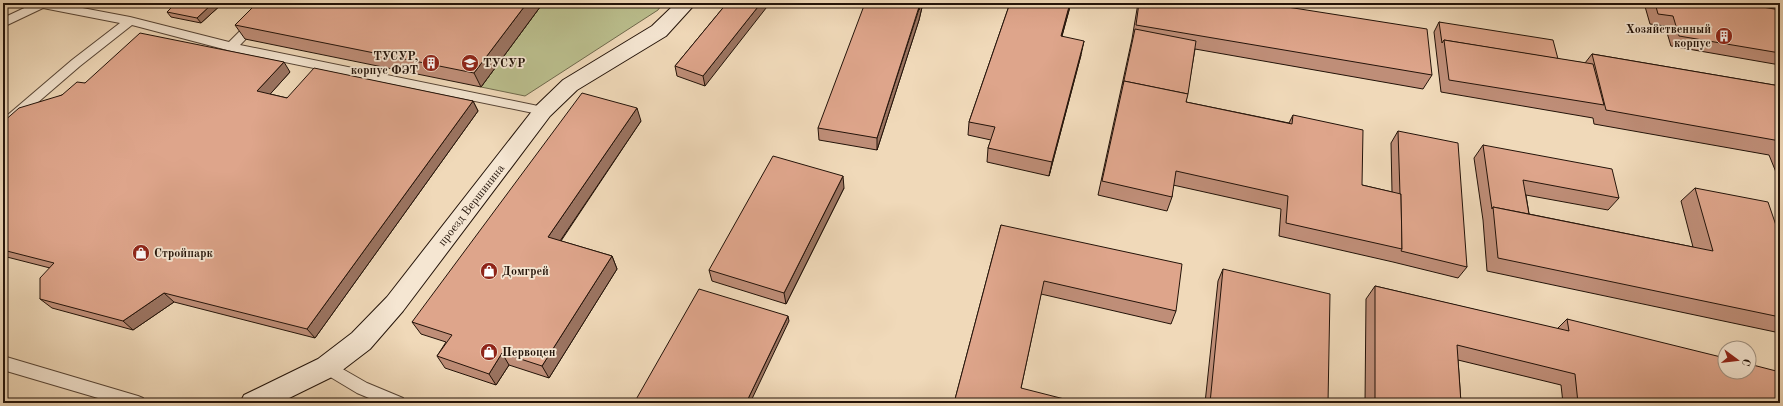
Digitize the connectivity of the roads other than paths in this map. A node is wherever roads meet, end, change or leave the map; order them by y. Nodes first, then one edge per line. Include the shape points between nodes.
1 (43, 3) edge
2 (258, 3) edge
3 (687, 3) edge
4 (130, 21) junction
5 (3, 23) edge
6 (231, 46) junction
7 (543, 111) junction
8 (3, 126) edge
9 (3, 363) edge
10 (327, 367) junction
11 (137, 403) edge
12 (253, 403) edge
13 (398, 403) edge

1 - 4 lane
1 - 5 lane
2 - 6 lane via 260,18
3 - 7 street, проезд Вершинина via 660,31 570,85
4 - 6 lane
4 - 8 lane via 76,63
6 - 7 lane
7 - 10 street, проезд Вершинина via 395,304 361,341
9 - 11 lane
10 - 12 street, проезд Вершинина
10 - 13 lane via 362,388

